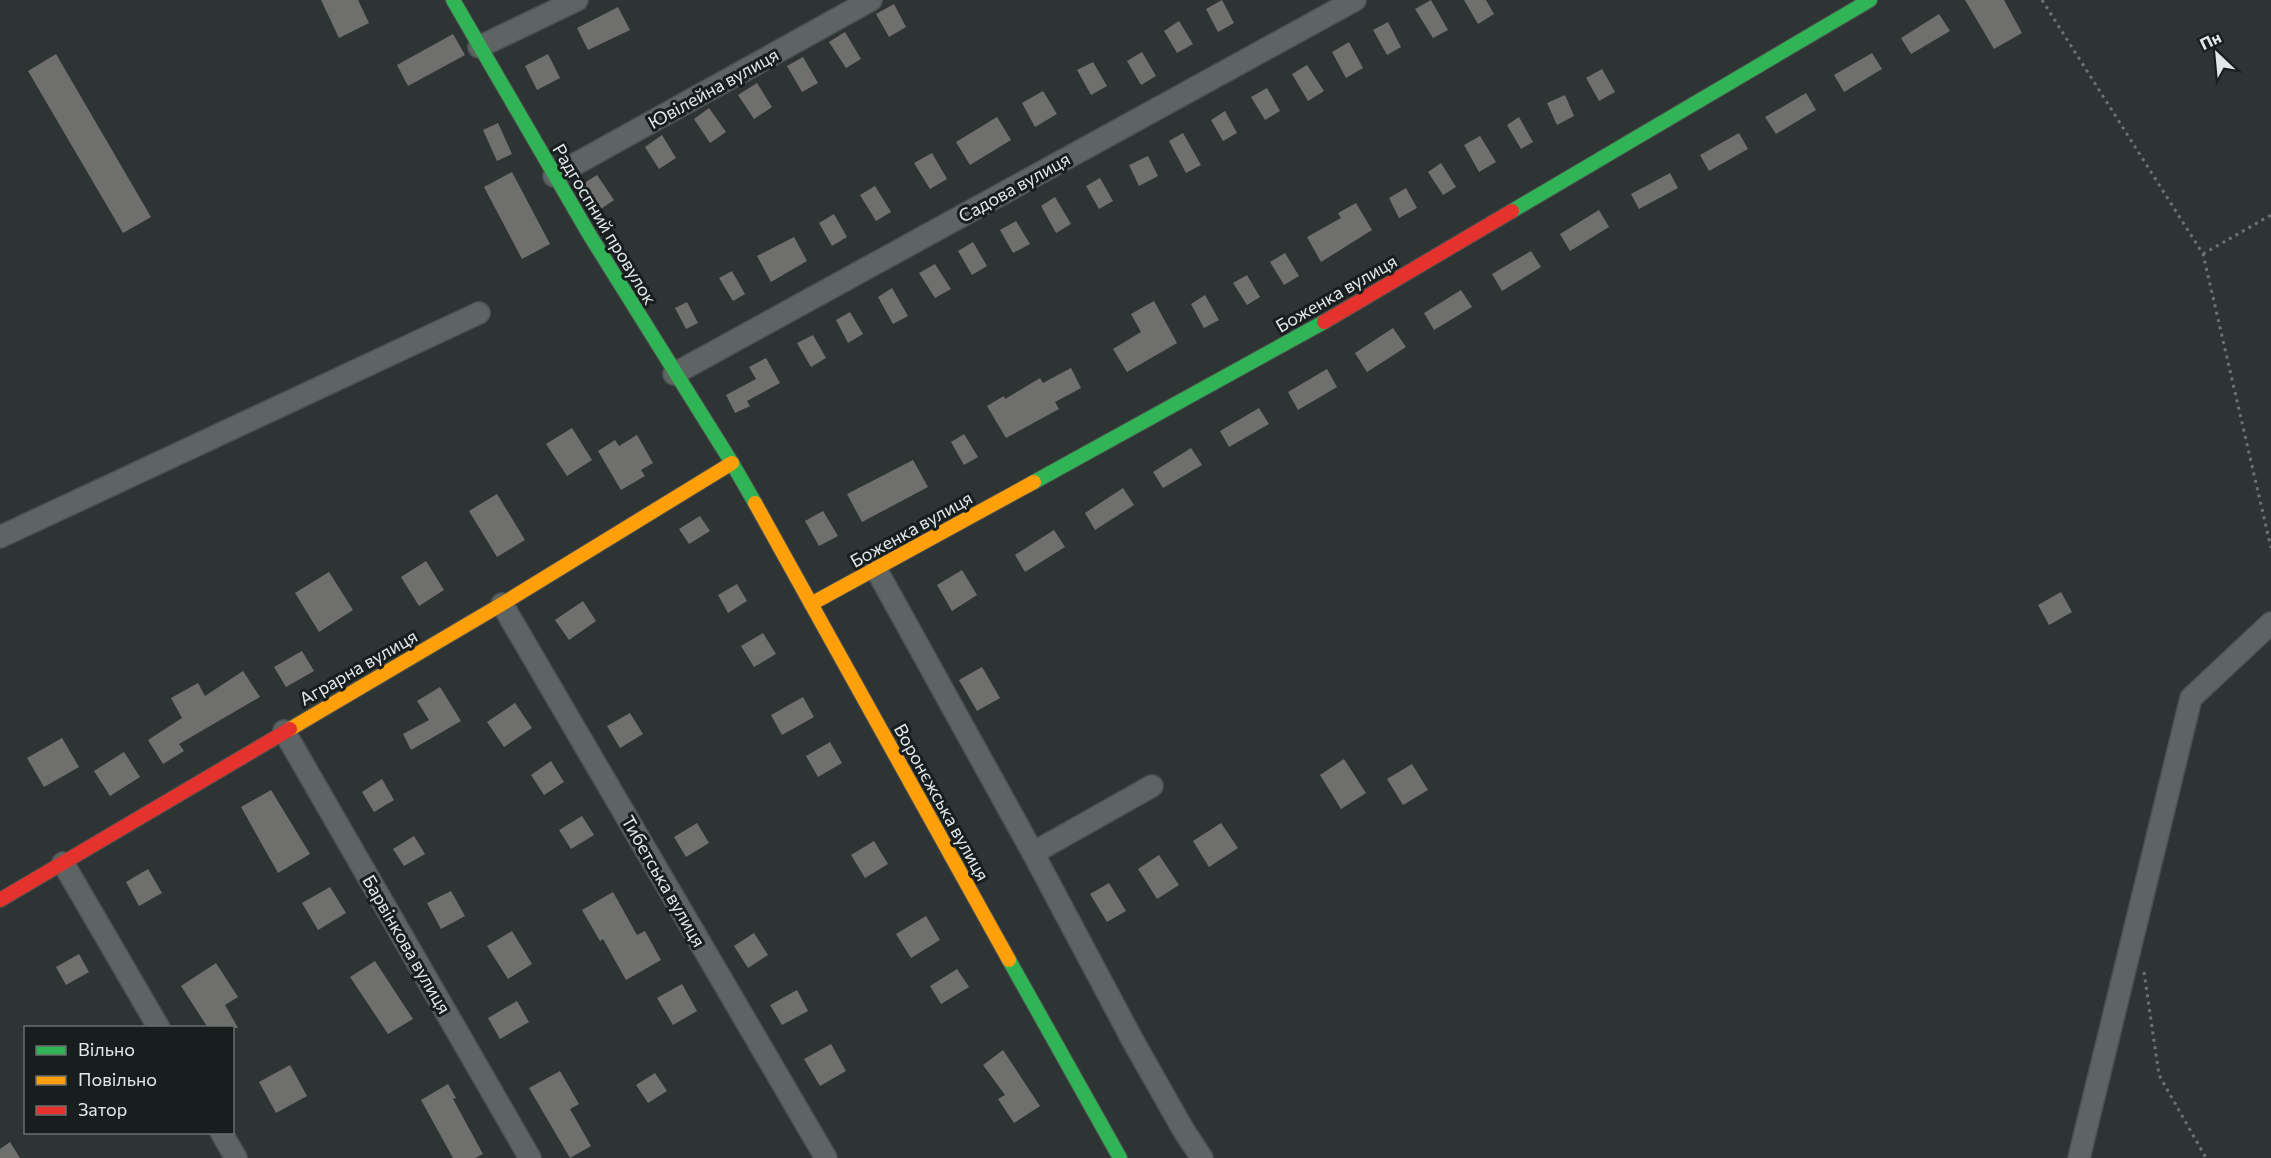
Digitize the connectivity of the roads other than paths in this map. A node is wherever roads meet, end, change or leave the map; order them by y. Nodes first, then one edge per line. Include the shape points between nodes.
1 (453, 0) edge
2 (577, 0) edge
3 (871, 0) edge
4 (1355, 0) edge
5 (1870, 0) edge
6 (479, 47) junction
7 (555, 176) junction
8 (479, 313) dead end
9 (674, 374) junction
10 (732, 463) junction
11 (0, 537) edge
12 (876, 569) junction
13 (502, 604) junction
14 (811, 604) junction
15 (2271, 623) edge
16 (284, 731) junction
17 (1152, 786) dead end
18 (1033, 853) junction
19 (63, 863) junction
20 (0, 900) edge
21 (158, 1026) edge
22 (222, 1134) edge
23 (236, 1158) edge
24 (530, 1158) edge
25 (826, 1158) edge
26 (1120, 1158) edge
27 (1202, 1158) edge
28 (2079, 1158) edge

1 - 6 street, Радгоспний провулок
2 - 6 street
3 - 7 street, Ювілейна вулиця
4 - 9 street, Садова вулиця
5 - 12 street, Боженка вулиця via 1332,318
6 - 7 street, Радгоспний провулок
7 - 9 street, Радгоспний провулок
8 - 11 street
9 - 10 street, Радгоспний провулок
10 - 13 street, Аграрна вулиця
10 - 14 street, Воронєжська вулиця
12 - 14 street, Боженка вулиця
12 - 18 street
13 - 16 street, Аграрна вулиця
13 - 25 street, Тибетська вулиця
14 - 26 street, Воронєжська вулиця
15 - 28 street via 2191,698
16 - 19 street, Аграрна вулиця
16 - 24 street, Барвінкова вулиця
17 - 18 street
18 - 27 street via 1139,1052
19 - 20 street, Аграрна вулиця
19 - 21 street
22 - 23 street

